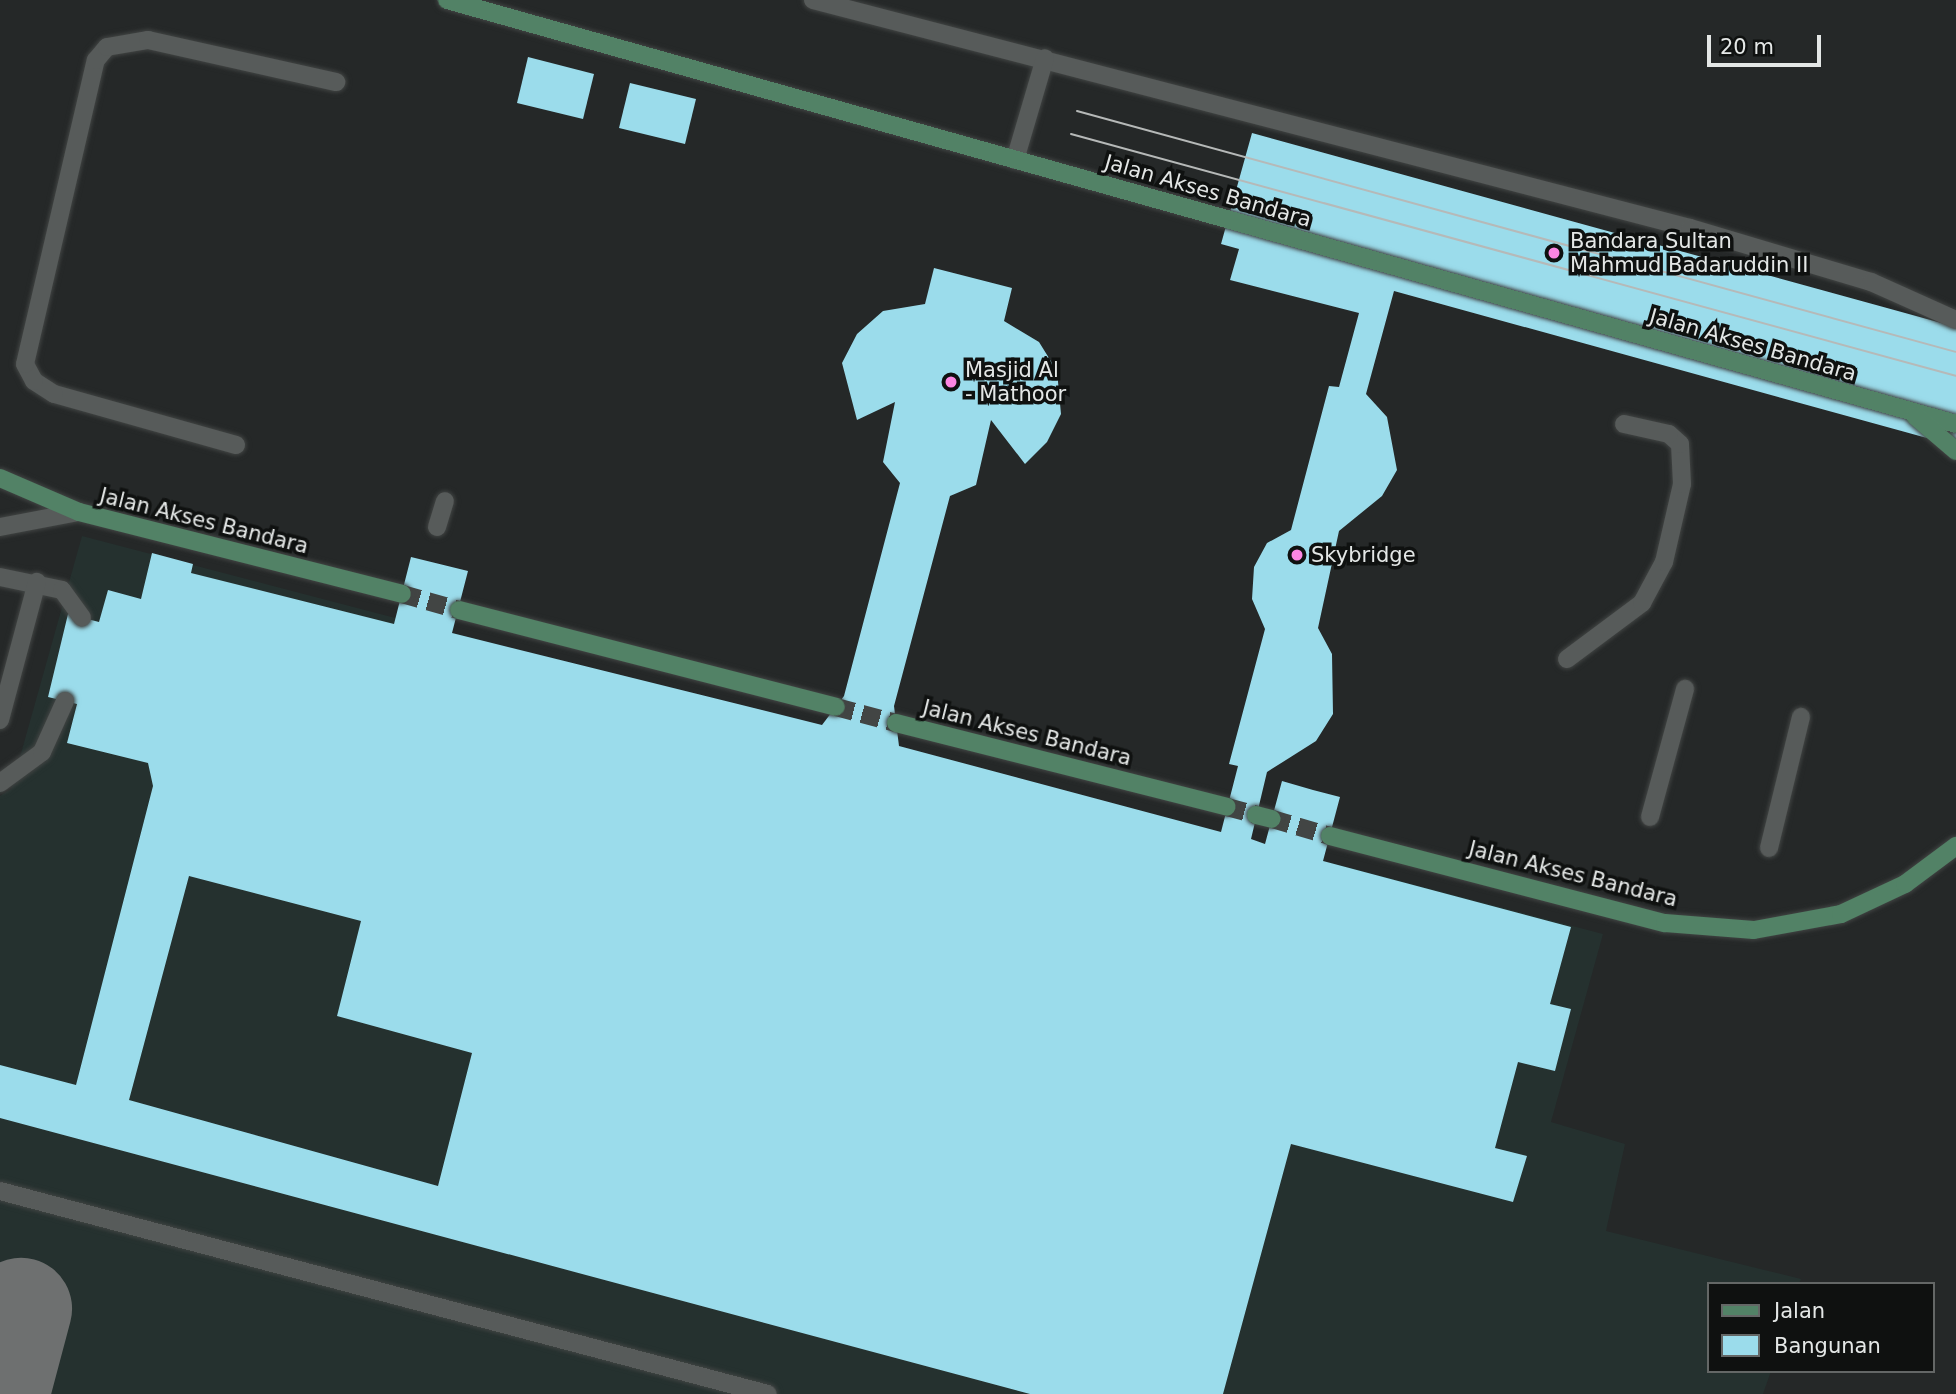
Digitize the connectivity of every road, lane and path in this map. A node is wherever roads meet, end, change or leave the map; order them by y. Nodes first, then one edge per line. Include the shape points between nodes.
1 (447, 0) edge
2 (813, 0) edge
3 (1045, 58) junction
4 (336, 82) dead end
5 (1015, 160) junction
6 (1956, 320) edge
7 (1910, 412) junction
8 (1624, 424) dead end
9 (1956, 424) edge
10 (236, 444) dead end
11 (1956, 451) edge
12 (0, 478) edge
13 (444, 501) dead end
14 (79, 512) junction
15 (0, 527) edge
16 (437, 527) dead end
17 (0, 577) edge
18 (37, 582) junction
19 (402, 594) tunnel mouth
20 (458, 610) tunnel mouth
21 (82, 618) dead end
22 (1567, 659) dead end
23 (1685, 689) dead end
24 (65, 701) dead end
25 (836, 707) tunnel mouth
26 (1801, 717) dead end
27 (0, 720) edge
28 (896, 723) tunnel mouth
29 (0, 783) edge
30 (1227, 807) tunnel mouth
31 (1650, 817) dead end
32 (1330, 836) tunnel mouth
33 (1956, 846) edge
34 (1769, 848) dead end
35 (0, 1191) edge
36 (768, 1394) edge

1 - 5 street, Jalan Akses Bandara
2 - 3 lane
3 - 5 lane
3 - 6 lane via 1690,228 1871,282
4 - 10 lane via 148,40 107,47 96,60 25,364 34,382 54,394
5 - 7 street, Jalan Akses Bandara
7 - 9 street, Jalan Akses Bandara
7 - 11 street
8 - 22 lane via 1669,434 1680,444 1682,484 1664,562 1642,603
12 - 14 street, Jalan Akses Bandara
13 - 16 lane
14 - 15 lane
14 - 19 street, Jalan Akses Bandara
17 - 18 lane
18 - 21 lane via 62,590
18 - 27 lane
20 - 25 street
23 - 31 lane
24 - 29 lane via 42,752
26 - 34 lane
28 - 30 street, Jalan Akses Bandara
32 - 33 street, Jalan Akses Bandara via 1665,923 1754,930 1842,914 1905,884
35 - 36 lane

